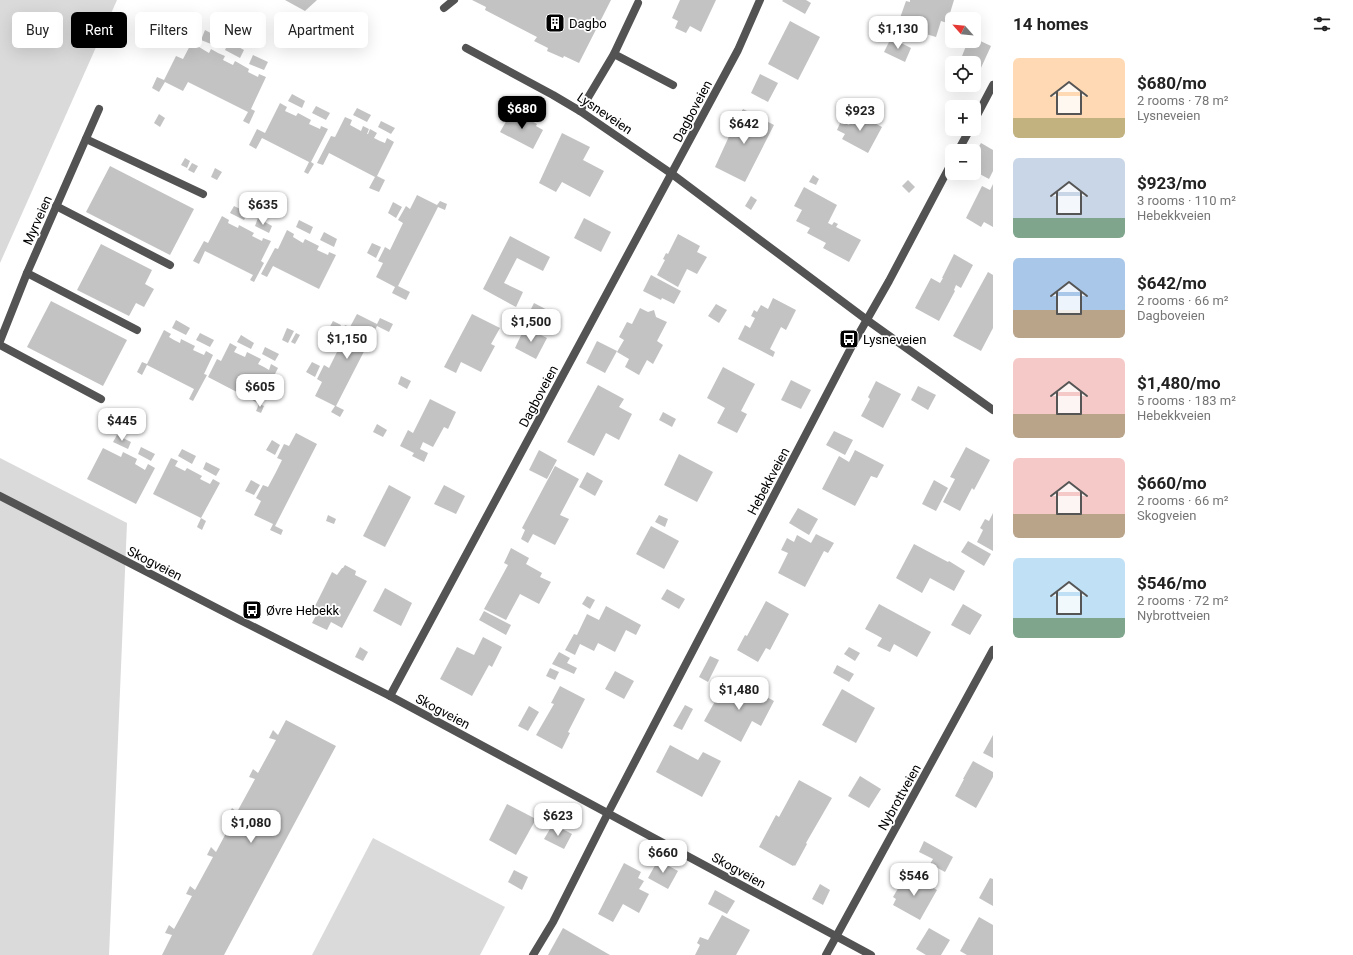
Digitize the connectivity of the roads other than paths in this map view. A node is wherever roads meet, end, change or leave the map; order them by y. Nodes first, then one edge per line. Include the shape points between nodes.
1 (454, 0) edge
2 (760, 0) edge
3 (638, 3) dead end
4 (444, 8) dead end
5 (466, 48) dead end
6 (614, 54) junction
7 (673, 85) dead end
8 (993, 85) edge
9 (981, 108) edge
10 (99, 110) dead end
11 (580, 111) junction
12 (86, 140) junction
13 (672, 174) junction
14 (945, 175) edge
15 (203, 194) dead end
16 (56, 206) junction
17 (170, 265) dead end
18 (27, 273) junction
19 (867, 320) junction
20 (137, 330) dead end
21 (0, 341) edge
22 (0, 345) edge
23 (101, 399) dead end
24 (993, 410) edge
25 (0, 496) edge
26 (993, 650) edge
27 (390, 696) junction
28 (608, 813) junction
29 (836, 937) junction
30 (533, 955) edge
31 (826, 955) edge
32 (871, 955) edge

1 - 4 street
2 - 13 street, Dagboveien via 738,50
3 - 6 street
5 - 11 street, Lysneveien
6 - 7 street
6 - 11 street
8 - 9 street
10 - 12 street, Myrveien
11 - 13 street, Lysneveien
12 - 15 street
12 - 16 street, Myrveien
13 - 19 street, Lysneveien
13 - 27 street, Dagboveien
14 - 19 street, Hebekkveien
16 - 17 street
16 - 18 street, Myrveien
18 - 20 street
18 - 21 street, Myrveien
19 - 24 street, Lysneveien
19 - 28 street, Hebekkveien
22 - 23 street
25 - 27 street, Skogveien
26 - 29 street, Nybrottveien
27 - 28 street, Skogveien
28 - 29 street, Skogveien
28 - 30 street, Hebekkveien via 553,922
29 - 31 street, Nybrottveien
29 - 32 street, Skogveien

